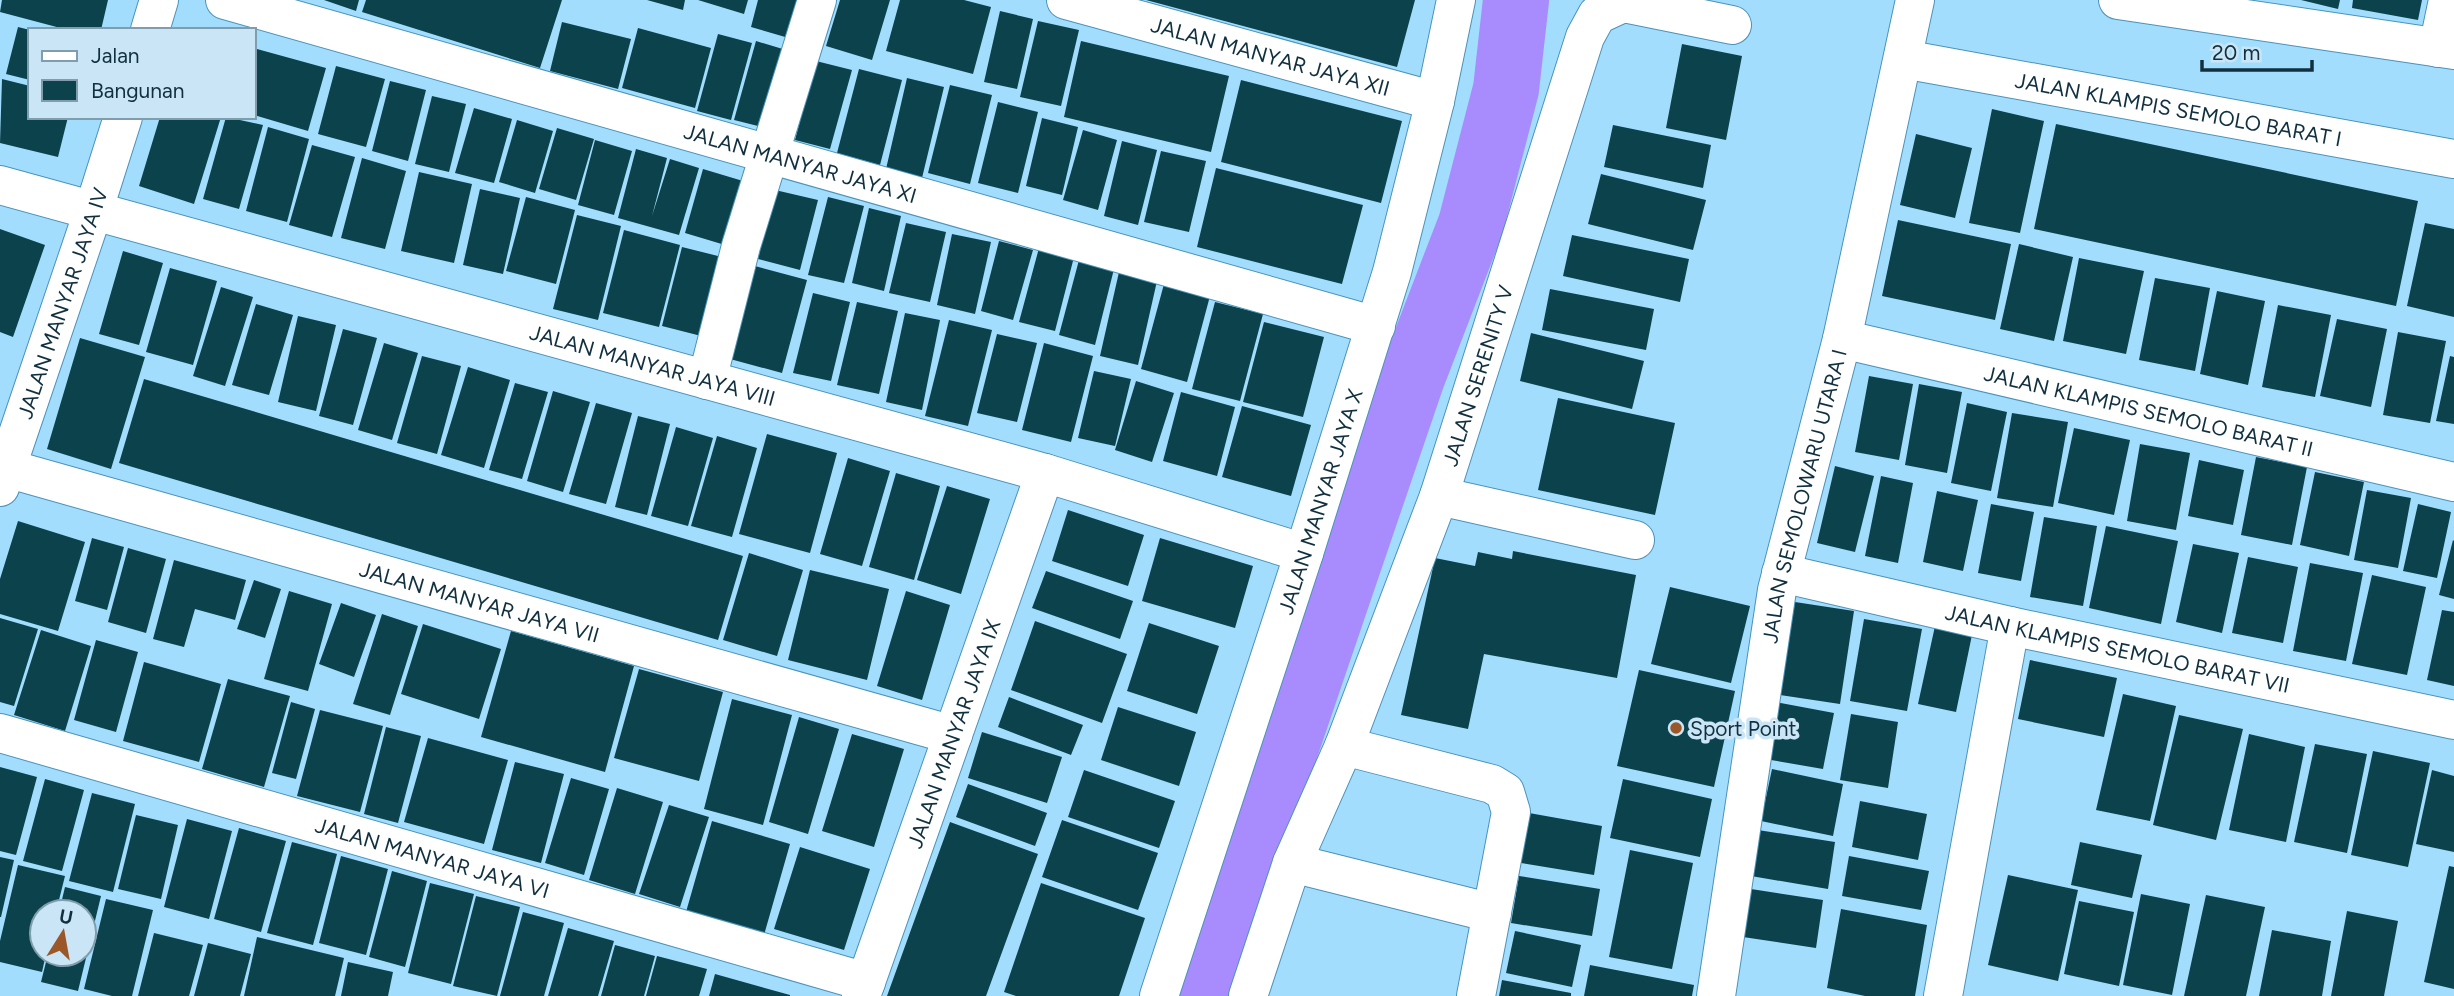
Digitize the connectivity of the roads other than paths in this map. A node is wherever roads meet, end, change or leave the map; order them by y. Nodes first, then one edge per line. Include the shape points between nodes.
1 (159, 0) edge
2 (225, 0) edge
3 (817, 0) edge
4 (1066, 0) edge
5 (1456, 0) edge
6 (1915, 0) edge
7 (2118, 0) edge
8 (2448, 0) edge
9 (1732, 25) dead end
10 (151, 28) edge
11 (2446, 49) edge
12 (1903, 59) junction
13 (1435, 101) junction
14 (122, 119) edge
15 (769, 156) junction
16 (2454, 159) edge
17 (0, 185) edge
18 (93, 212) junction
19 (1376, 326) junction
20 (1842, 339) junction
21 (707, 380) junction
22 (1045, 472) junction
23 (3, 477) edge
24 (2454, 482) edge
25 (1439, 496) junction
26 (1635, 540) dead end
27 (1304, 553) junction
28 (1780, 573) junction
29 (2010, 626) junction
30 (2454, 720) edge
31 (0, 733) edge
32 (953, 735) junction
33 (1344, 746) junction
34 (1292, 863) junction
35 (1492, 913) junction
36 (863, 989) edge
37 (1159, 996) edge
38 (1248, 996) edge
39 (1476, 996) edge
40 (1716, 996) edge
41 (1943, 996) edge

1 - 10 street
2 - 15 street, JALAN MANYAR JAYA XI
3 - 15 street
4 - 13 street, JALAN MANYAR JAYA XII
5 - 13 street, JALAN MANYAR JAYA X
6 - 12 street, JALAN SEMOLOWARU UTARA I
7 - 11 street
8 - 11 street
9 - 25 street, JALAN SERENITY V via 1623,3 1597,15 1585,37
12 - 16 street, JALAN KLAMPIS SEMOLO BARAT I
12 - 20 street, JALAN SEMOLOWARU UTARA I
13 - 19 street, JALAN MANYAR JAYA X
14 - 18 street, JALAN MANYAR JAYA IV
15 - 19 street, JALAN MANYAR JAYA XI
15 - 21 street
17 - 18 street, JALAN MANYAR JAYA VIII
18 - 21 street, JALAN MANYAR JAYA VIII
18 - 23 street, JALAN MANYAR JAYA IV
19 - 27 street, JALAN MANYAR JAYA X
20 - 24 street, JALAN KLAMPIS SEMOLO BARAT II
20 - 28 street, JALAN SEMOLOWARU UTARA I
21 - 22 street, JALAN MANYAR JAYA VIII
22 - 27 street, JALAN MANYAR JAYA VIII
22 - 32 street, JALAN MANYAR JAYA IX
23 - 32 street, JALAN MANYAR JAYA VII
25 - 26 street
25 - 33 street, JALAN SERENITY V
27 - 37 street, JALAN MANYAR JAYA X
28 - 29 street, JALAN KLAMPIS SEMOLO BARAT VII
28 - 40 street, JALAN SEMOLOWARU UTARA I
29 - 30 street, JALAN KLAMPIS SEMOLO BARAT VII
29 - 41 street
31 - 36 street, JALAN MANYAR JAYA VI
32 - 36 street, JALAN MANYAR JAYA IX
33 - 34 street, JALAN SERENITY V
33 - 35 street via 1504,792 1511,812
34 - 35 street
34 - 38 street, JALAN SERENITY V
35 - 39 street

